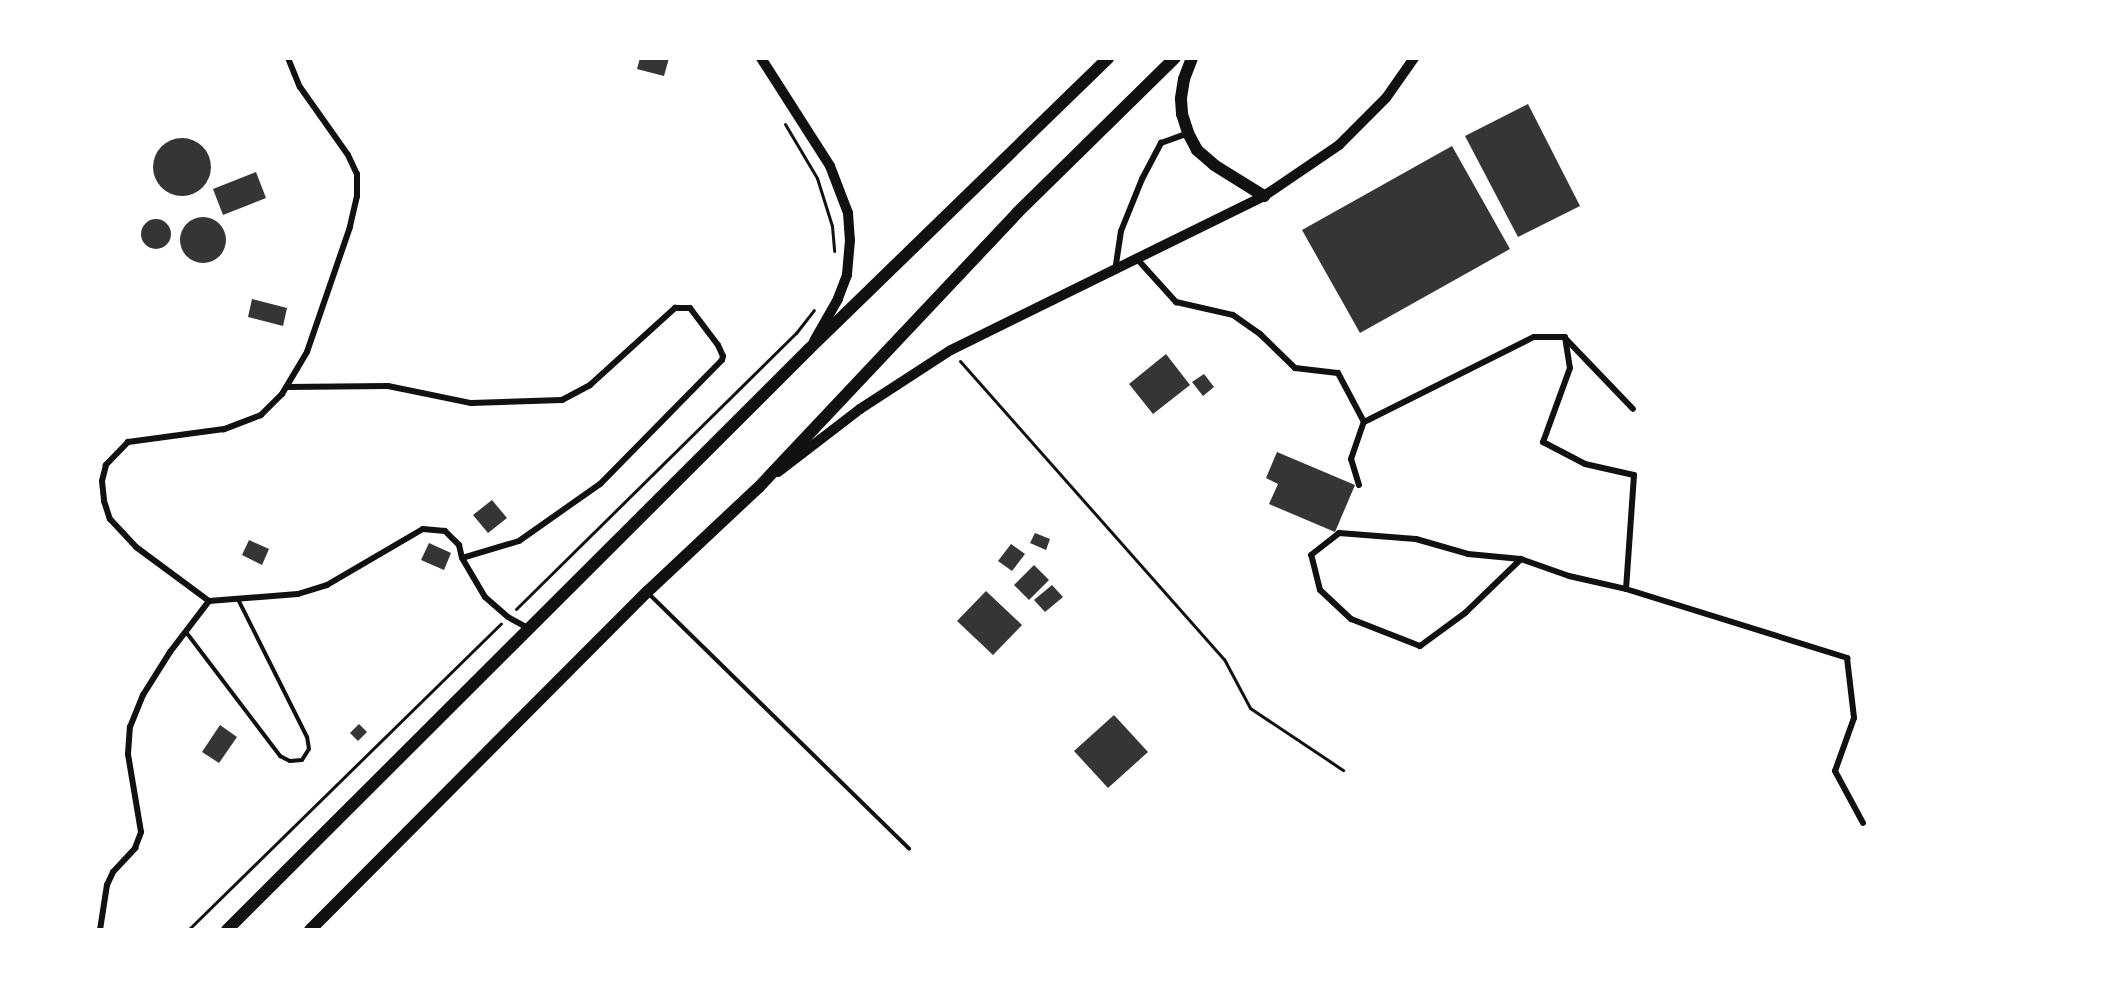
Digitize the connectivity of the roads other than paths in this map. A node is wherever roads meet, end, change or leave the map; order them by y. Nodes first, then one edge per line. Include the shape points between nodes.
1 (288, 58) edge
2 (760, 58) edge
3 (1108, 58) edge
4 (1175, 58) edge
5 (1192, 58) edge
6 (1414, 58) edge
7 (1188, 133) junction
8 (1264, 196) junction
9 (1138, 260) junction
10 (1114, 272) junction
11 (1565, 337) junction
12 (808, 350) junction
13 (287, 387) junction
14 (1633, 409) dead end
15 (1364, 422) junction
16 (1359, 485) dead end
17 (759, 487) junction
18 (462, 558) junction
19 (1521, 559) junction
20 (1626, 589) junction
21 (647, 592) junction
22 (238, 599) junction
23 (208, 601) junction
24 (530, 629) junction
25 (185, 632) junction
26 (1863, 823) dead end
27 (909, 849) dead end
28 (100, 930) edge
29 (227, 930) edge
30 (310, 930) edge

1 - 13 street via 300,87 348,155 357,174 357,196 307,352
2 - 12 main road via 830,166 848,213 847,275 838,299
3 - 12 highway
4 - 17 highway via 1017,213
5 - 7 highway via 1180,99
6 - 8 main road via 1386,98 1340,145
7 - 8 highway via 1197,150 1214,165
7 - 10 street via 1161,143 1121,231
8 - 9 main road
9 - 10 main road
9 - 15 street via 1176,302 1233,315 1260,334 1295,368 1338,373
10 - 17 main road via 951,350 860,409
11 - 14 street
11 - 15 street via 1534,338
11 - 20 street via 1570,368 1543,442 1585,464 1634,475
12 - 24 highway
13 - 18 street via 388,386 471,403 562,400 590,385 675,308 690,308 718,345 722,360 600,484 519,540
13 - 23 street via 261,415 224,429 128,442 106,465 102,481 110,519 136,547
15 - 16 street via 1351,459
17 - 21 highway
18 - 22 street via 459,545 445,531 423,529 327,585 298,594
18 - 24 street via 485,597
19 - 19 street via 1468,554 1416,539 1339,532 1311,555 1320,590 1351,620 1419,646 1466,613
19 - 20 street via 1569,576
20 - 26 street via 1847,658 1854,718 1835,771
21 - 27 lane
21 - 30 highway
22 - 23 street
22 - 25 lane via 307,737 309,749 302,760 290,761 280,756
23 - 25 street
24 - 29 highway
25 - 28 street via 143,695 130,727 128,754 141,832 135,848 113,872 107,885

